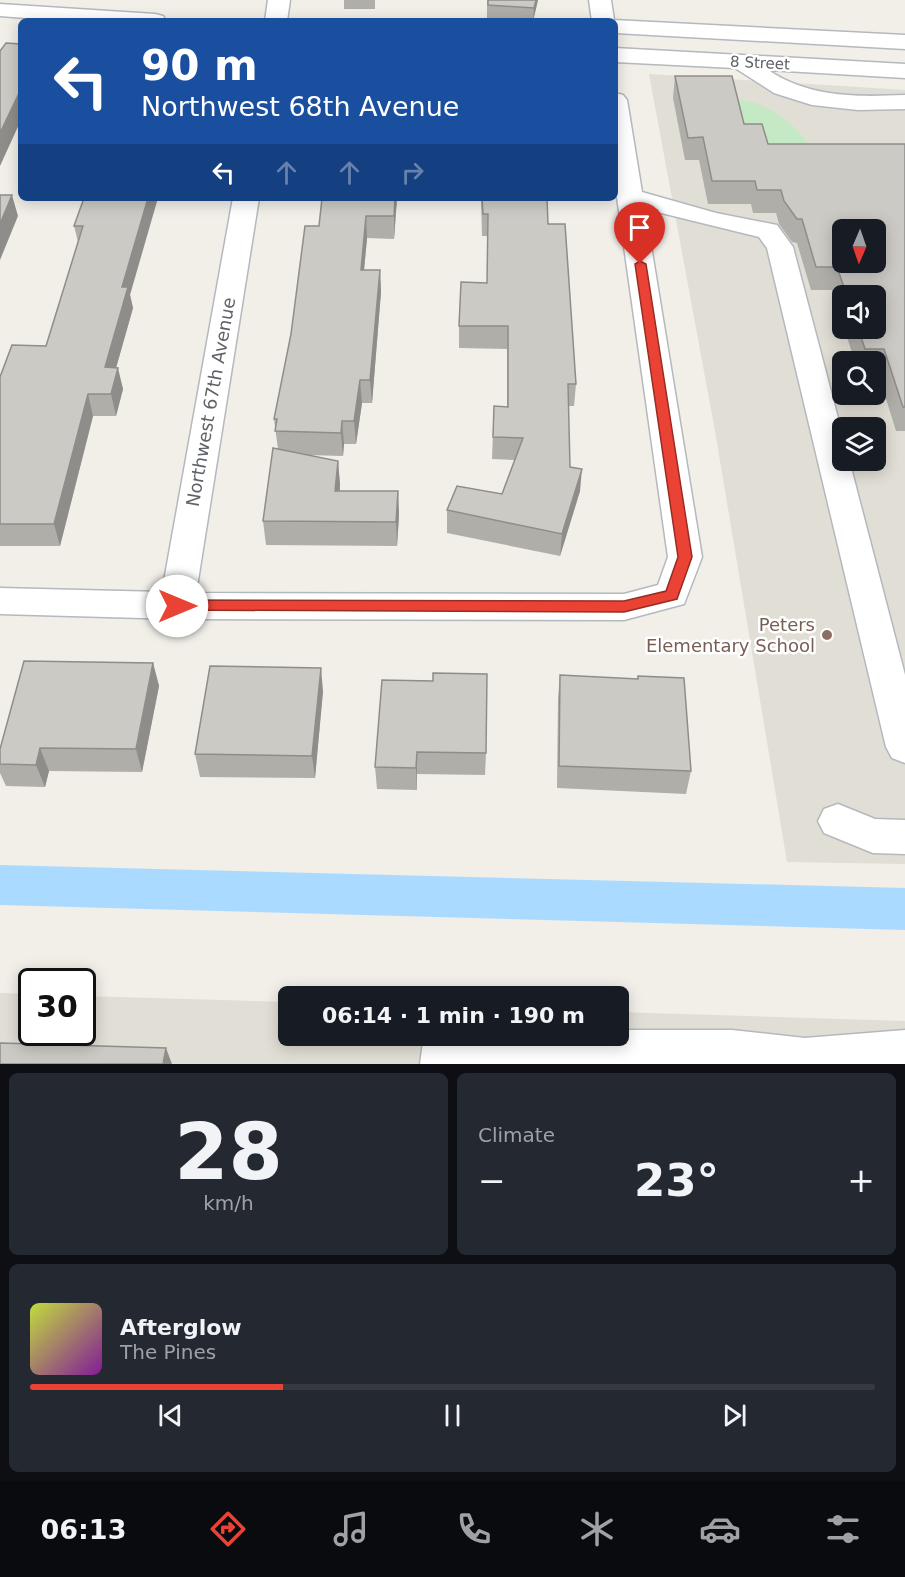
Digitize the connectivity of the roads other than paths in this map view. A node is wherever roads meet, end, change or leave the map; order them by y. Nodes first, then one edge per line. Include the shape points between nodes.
1 (279, 0) edge
2 (600, 0) edge
3 (0, 9) edge
4 (116, 18) edge
5 (276, 18) edge
6 (603, 18) edge
7 (618, 26) edge
8 (905, 42) edge
9 (618, 55) edge
10 (740, 62) junction
11 (905, 70) edge
12 (905, 102) edge
13 (618, 119) edge
14 (630, 196) junction
15 (245, 201) edge
16 (0, 601) edge
17 (177, 606) junction
18 (900, 709) edge
19 (905, 747) edge
20 (838, 821) dead end
21 (905, 837) edge
22 (905, 1052) edge
23 (621, 1058) edge
24 (807, 1062) edge
25 (442, 1064) edge

1 - 5 street
2 - 6 street
3 - 4 street
7 - 8 street
9 - 10 street, 8 Street
10 - 11 street, 8 Street
10 - 12 street via 780,87 814,99 857,105
13 - 14 street
14 - 17 street via 685,557 672,595 624,607
14 - 18 street via 768,231 780,247
15 - 17 street, Northwest 67th Avenue
16 - 17 street
18 - 19 street
20 - 21 street via 873,836
22 - 24 street
23 - 24 street via 732,1052
23 - 25 street via 443,1043

